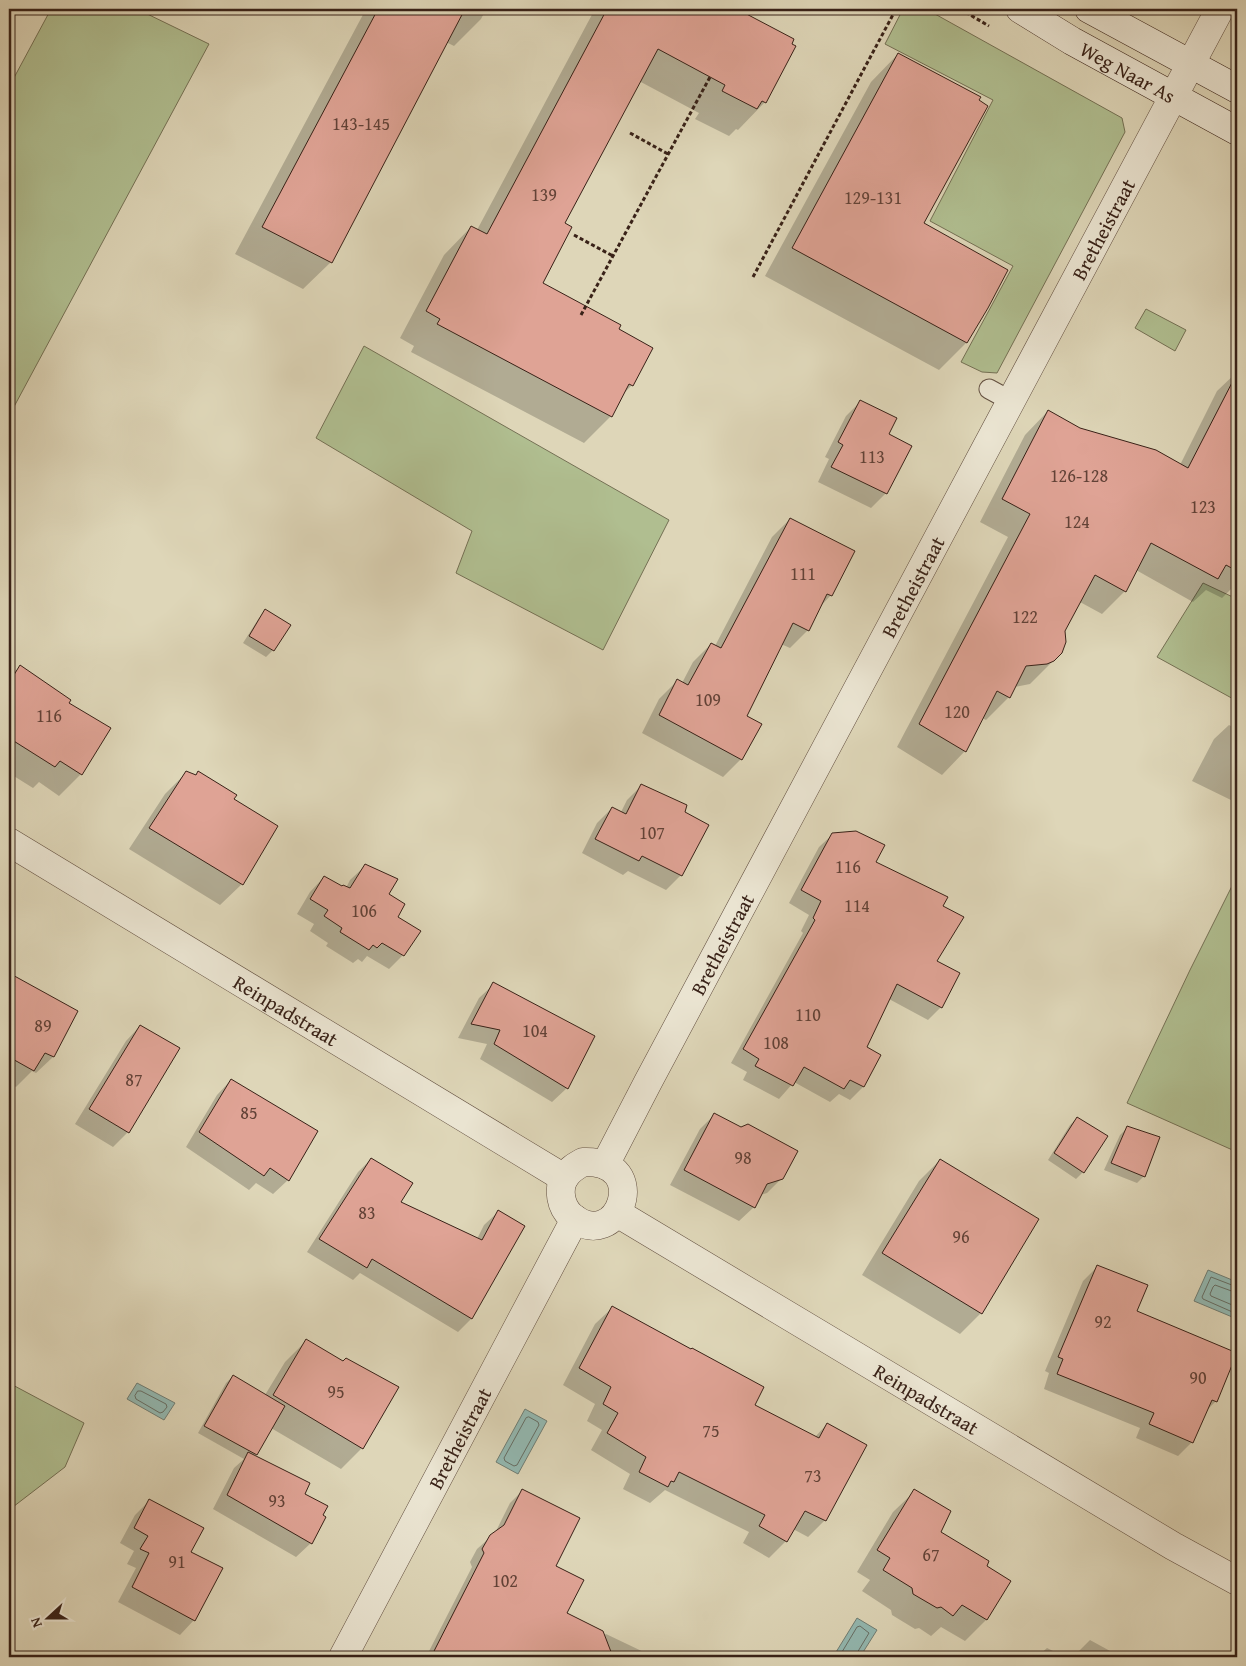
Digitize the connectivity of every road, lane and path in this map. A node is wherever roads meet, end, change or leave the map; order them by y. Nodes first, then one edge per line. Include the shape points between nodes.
1 (896, 9) edge
2 (1020, 9) edge
3 (1089, 9) edge
4 (1220, 9) edge
5 (1191, 64) junction
6 (710, 77) dead end
7 (1237, 89) edge
8 (1173, 96) junction
9 (1237, 131) edge
10 (630, 133) dead end
11 (668, 154) junction
12 (574, 235) dead end
13 (613, 256) junction
14 (753, 277) dead end
15 (581, 315) dead end
16 (9, 842) edge
17 (605, 1165) junction
18 (564, 1178) junction
19 (617, 1213) junction
20 (575, 1219) junction
21 (1237, 1581) edge
22 (343, 1657) edge

1 - 14 path
2 - 8 street, Weg Naar As
3 - 5 street, Weg Naar As
4 - 5 street, Bretheistraat
5 - 7 street, Weg Naar As
5 - 8 street, Bretheistraat
6 - 11 path
8 - 9 street, Weg Naar As
8 - 17 street, Bretheistraat via 1000,395
10 - 11 path
11 - 13 path
12 - 13 path
13 - 15 path
16 - 18 street, Reinpadstraat
17 - 18 street via 583,1162
17 - 19 street via 623,1186 623,1199
18 - 20 street via 563,1205
19 - 20 street via 600,1224 589,1225
19 - 21 street, Reinpadstraat via 1173,1546
20 - 22 street, Bretheistraat

